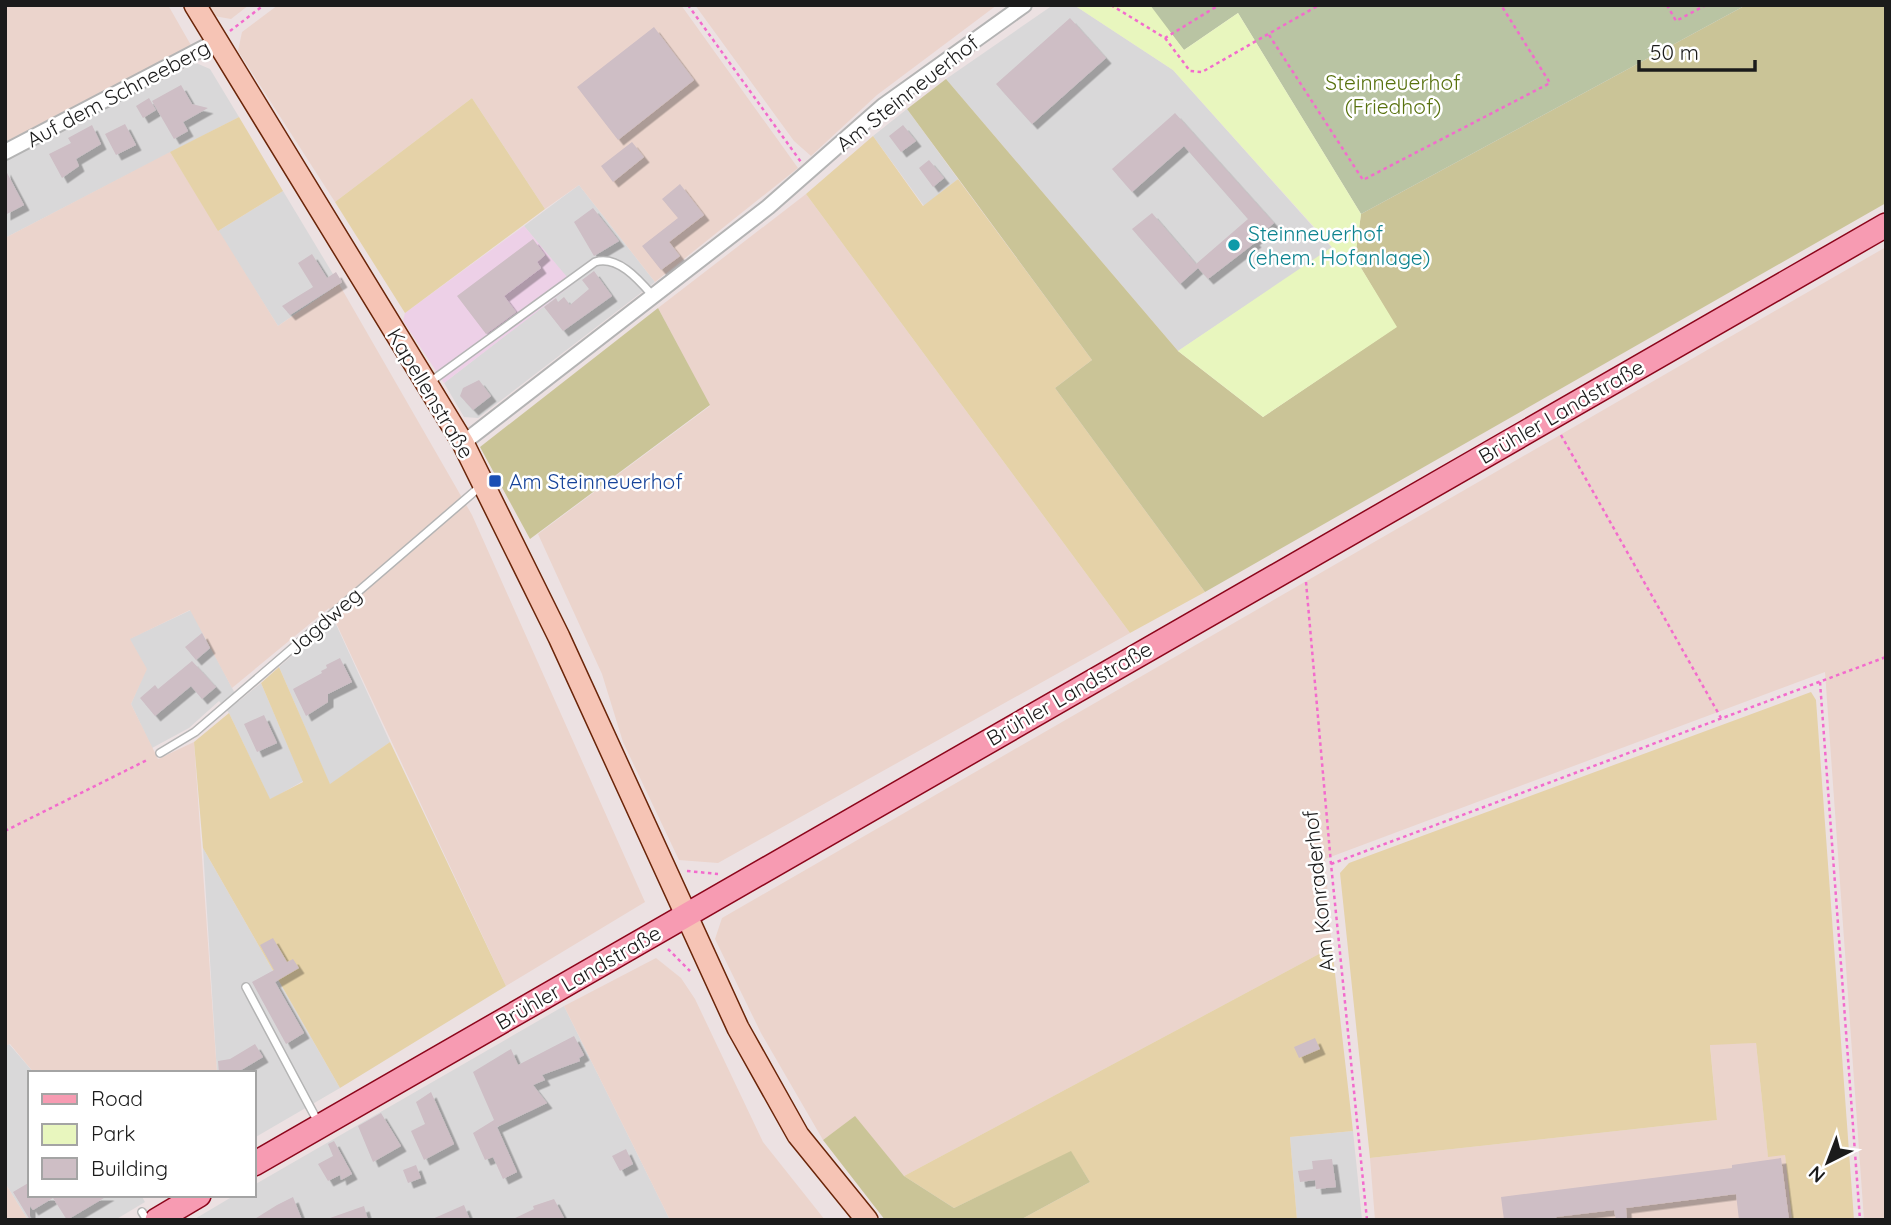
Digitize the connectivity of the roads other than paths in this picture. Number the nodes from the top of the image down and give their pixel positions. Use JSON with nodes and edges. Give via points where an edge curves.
{"nodes":[{"id":1,"x":195,"y":5,"type":"edge"},
{"id":2,"x":1024,"y":5,"type":"edge"},
{"id":3,"x":215,"y":42,"type":"junction"},
{"id":4,"x":5,"y":152,"type":"edge"},
{"id":5,"x":1886,"y":225,"type":"edge"},
{"id":6,"x":653,"y":296,"type":"junction"},
{"id":7,"x":427,"y":385,"type":"junction"},
{"id":8,"x":463,"y":443,"type":"junction"},
{"id":9,"x":484,"y":484,"type":"junction"},
{"id":10,"x":160,"y":753,"type":"road end"},
{"id":11,"x":686,"y":914,"type":"junction"},
{"id":12,"x":246,"y":987,"type":"dead end"},
{"id":13,"x":320,"y":1125,"type":"junction"},
{"id":14,"x":256,"y":1163,"type":"edge"},
{"id":15,"x":194,"y":1197,"type":"edge"},
{"id":16,"x":149,"y":1216,"type":"edge"},
{"id":17,"x":147,"y":1220,"type":"edge"},
{"id":18,"x":867,"y":1220,"type":"edge"}],
"edges":[{"from":1,"to":3,"type":"main road","name":"Kapellenstraße"},
{"from":2,"to":6,"type":"street","name":"Am Steinneuerhof","via":[[883,106],[809,173]]},
{"from":3,"to":4,"type":"street","name":"Auf dem Schneeberg"},
{"from":3,"to":7,"type":"main road","name":"Kapellenstraße"},
{"from":5,"to":11,"type":"main road","name":"Brühler Landstraße"},
{"from":6,"to":7,"type":"lane","via":[[615,262],[596,262]]},
{"from":6,"to":8,"type":"street","name":"Am Steinneuerhof"},
{"from":7,"to":8,"type":"main road","name":"Kapellenstraße"},
{"from":8,"to":9,"type":"main road","name":"Kapellenstraße"},
{"from":9,"to":10,"type":"lane","name":"Jagdweg","via":[[195,732]]},
{"from":9,"to":11,"type":"main road","name":"Kapellenstraße"},
{"from":11,"to":13,"type":"main road","name":"Brühler Landstraße"},
{"from":11,"to":18,"type":"main road","name":"Kapellenstraße","via":[[738,1028],[798,1135]]},
{"from":12,"to":13,"type":"lane"},
{"from":13,"to":14,"type":"main road","name":"Brühler Landstraße"},
{"from":15,"to":16,"type":"main road"},
{"from":16,"to":17,"type":"lane"}]}
